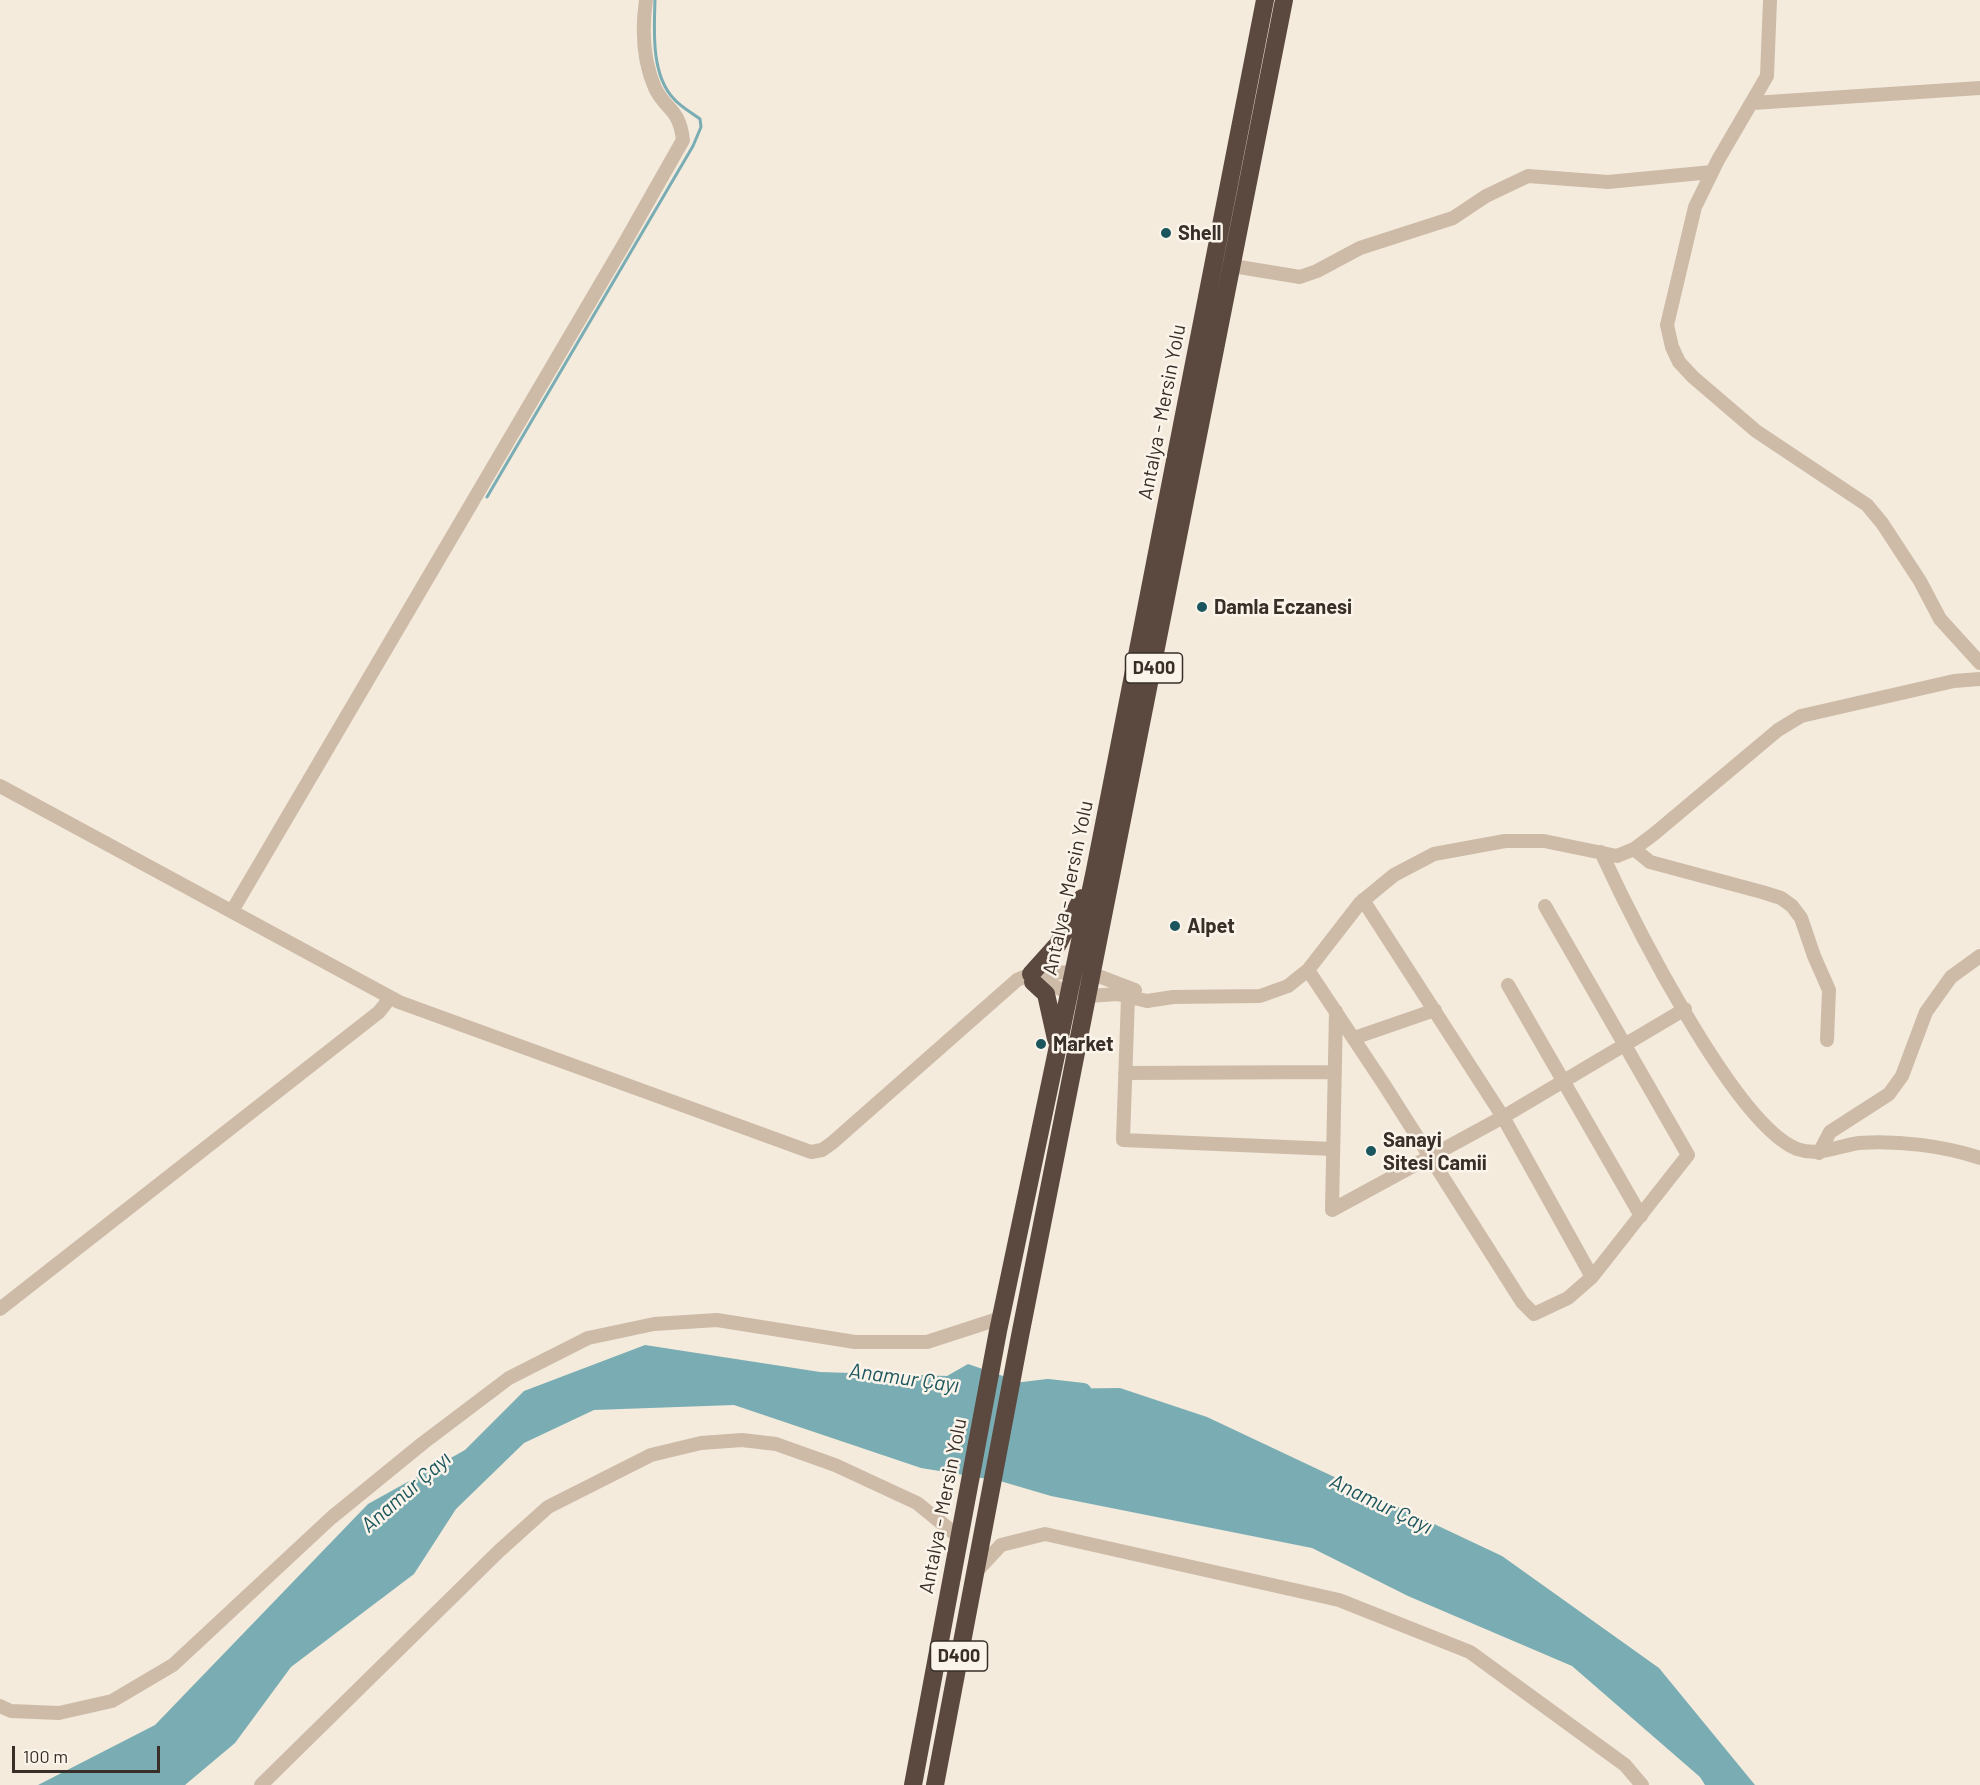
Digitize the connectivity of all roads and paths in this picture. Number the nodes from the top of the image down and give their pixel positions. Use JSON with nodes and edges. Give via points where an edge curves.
{"nodes":[{"id":1,"x":646,"y":0,"type":"edge"},
{"id":2,"x":1265,"y":0,"type":"edge"},
{"id":3,"x":1284,"y":0,"type":"edge"},
{"id":4,"x":1770,"y":0,"type":"edge"},
{"id":5,"x":1980,"y":88,"type":"edge"},
{"id":6,"x":1753,"y":103,"type":"junction"},
{"id":7,"x":1712,"y":172,"type":"junction"},
{"id":8,"x":1233,"y":266,"type":"junction"},
{"id":9,"x":1980,"y":663,"type":"edge"},
{"id":10,"x":1980,"y":678,"type":"edge"},
{"id":11,"x":0,"y":786,"type":"edge"},
{"id":12,"x":1634,"y":849,"type":"junction"},
{"id":13,"x":1601,"y":852,"type":"junction"},
{"id":14,"x":1095,"y":870,"type":"junction"},
{"id":15,"x":1363,"y":900,"type":"junction"},
{"id":16,"x":1545,"y":906,"type":"dead end"},
{"id":17,"x":232,"y":911,"type":"junction"},
{"id":18,"x":1980,"y":956,"type":"edge"},
{"id":19,"x":1308,"y":970,"type":"junction"},
{"id":20,"x":1074,"y":972,"type":"junction"},
{"id":21,"x":1093,"y":974,"type":"junction"},
{"id":22,"x":1027,"y":979,"type":"junction"},
{"id":23,"x":1508,"y":985,"type":"dead end"},
{"id":24,"x":1069,"y":993,"type":"junction"},
{"id":25,"x":1089,"y":996,"type":"junction"},
{"id":26,"x":1128,"y":997,"type":"junction"},
{"id":27,"x":1173,"y":997,"type":"junction"},
{"id":28,"x":390,"y":998,"type":"junction"},
{"id":29,"x":1685,"y":1009,"type":"junction"},
{"id":30,"x":1336,"y":1011,"type":"junction"},
{"id":31,"x":1436,"y":1011,"type":"junction"},
{"id":32,"x":1354,"y":1038,"type":"junction"},
{"id":33,"x":1827,"y":1040,"type":"dead end"},
{"id":34,"x":1625,"y":1045,"type":"junction"},
{"id":35,"x":1057,"y":1050,"type":"junction"},
{"id":36,"x":1335,"y":1072,"type":"junction"},
{"id":37,"x":1125,"y":1073,"type":"junction"},
{"id":38,"x":1563,"y":1082,"type":"junction"},
{"id":39,"x":1503,"y":1118,"type":"junction"},
{"id":40,"x":1333,"y":1149,"type":"junction"},
{"id":41,"x":1819,"y":1153,"type":"junction"},
{"id":42,"x":1430,"y":1156,"type":"junction"},
{"id":43,"x":1980,"y":1158,"type":"edge"},
{"id":44,"x":1641,"y":1216,"type":"junction"},
{"id":45,"x":1592,"y":1277,"type":"junction"},
{"id":46,"x":0,"y":1309,"type":"edge"},
{"id":47,"x":999,"y":1324,"type":"junction"},
{"id":48,"x":961,"y":1533,"type":"junction"},
{"id":49,"x":975,"y":1573,"type":"junction"},
{"id":50,"x":0,"y":1706,"type":"edge"},
{"id":51,"x":261,"y":1785,"type":"edge"},
{"id":52,"x":913,"y":1785,"type":"edge"},
{"id":53,"x":935,"y":1785,"type":"edge"},
{"id":54,"x":1642,"y":1785,"type":"edge"}],
"edges":[{"from":1,"to":17,"type":"street","via":[[643,21],[647,59],[656,89],[681,122],[682,140],[619,254]]},
{"from":2,"to":14,"type":"highway","name":"Antalya - Mersin Yolu","number":"D400"},
{"from":3,"to":8,"type":"highway","name":"Antalya - Mersin Yolu","number":"D400"},
{"from":4,"to":6,"type":"street","via":[[1767,76]]},
{"from":5,"to":6,"type":"street"},
{"from":6,"to":7,"type":"street"},
{"from":7,"to":8,"type":"street","via":[[1608,182],[1528,176],[1486,196],[1453,218],[1360,248],[1300,277]]},
{"from":7,"to":9,"type":"street","via":[[1693,215],[1668,316],[1672,347],[1679,362],[1756,431],[1867,505],[1920,581],[1940,619]]},
{"from":8,"to":21,"type":"highway","name":"Antalya - Mersin Yolu","number":"D400"},
{"from":10,"to":12,"type":"street","via":[[1801,716],[1778,730]]},
{"from":11,"to":17,"type":"street"},
{"from":12,"to":13,"type":"street","via":[[1617,856]]},
{"from":12,"to":33,"type":"street","via":[[1650,862],[1762,892],[1792,906],[1801,918],[1829,990]]},
{"from":13,"to":15,"type":"street","via":[[1544,841],[1477,844],[1434,854],[1394,875]]},
{"from":13,"to":29,"type":"street","via":[[1632,919]]},
{"from":14,"to":20,"type":"highway","name":"Antalya - Mersin Yolu","number":"D400"},
{"from":14,"to":22,"type":"highway","via":[[1066,932]]},
{"from":15,"to":19,"type":"street"},
{"from":15,"to":31,"type":"street"},
{"from":16,"to":34,"type":"street"},
{"from":17,"to":28,"type":"street"},
{"from":18,"to":41,"type":"street","via":[[1951,977],[1926,1012],[1902,1076],[1889,1094],[1830,1132]]},
{"from":19,"to":27,"type":"street","via":[[1288,986],[1260,996]]},
{"from":19,"to":30,"type":"street"},
{"from":20,"to":21,"type":"highway"},
{"from":20,"to":22,"type":"street"},
{"from":20,"to":24,"type":"highway","name":"Antalya - Mersin Yolu","number":"D400"},
{"from":21,"to":25,"type":"highway","name":"Antalya - Mersin Yolu","number":"D400"},
{"from":21,"to":27,"type":"street","via":[[1132,989]]},
{"from":22,"to":24,"type":"street"},
{"from":22,"to":28,"type":"street","via":[[832,1143],[811,1152]]},
{"from":22,"to":35,"type":"highway","via":[[1046,994]]},
{"from":23,"to":38,"type":"street"},
{"from":24,"to":25,"type":"highway"},
{"from":24,"to":35,"type":"highway","name":"Antalya - Mersin Yolu","number":"D400"},
{"from":25,"to":26,"type":"street"},
{"from":25,"to":49,"type":"highway","name":"Antalya - Mersin Yolu","number":"D400"},
{"from":26,"to":27,"type":"street","via":[[1148,1001]]},
{"from":26,"to":37,"type":"street"},
{"from":28,"to":46,"type":"street","via":[[362,1025]]},
{"from":29,"to":34,"type":"street"},
{"from":29,"to":41,"type":"street","via":[[1731,1088],[1780,1138],[1797,1149]]},
{"from":30,"to":32,"type":"street"},
{"from":30,"to":36,"type":"street"},
{"from":31,"to":32,"type":"street"},
{"from":31,"to":39,"type":"street"},
{"from":32,"to":42,"type":"street"},
{"from":34,"to":38,"type":"street"},
{"from":34,"to":44,"type":"street","via":[[1688,1155]]},
{"from":35,"to":47,"type":"highway","name":"Antalya - Mersin Yolu","number":"D400"},
{"from":36,"to":37,"type":"street"},
{"from":36,"to":40,"type":"street"},
{"from":37,"to":40,"type":"street","via":[[1123,1140]]},
{"from":38,"to":39,"type":"street"},
{"from":38,"to":44,"type":"street"},
{"from":39,"to":42,"type":"street"},
{"from":39,"to":45,"type":"street"},
{"from":40,"to":42,"type":"street","via":[[1332,1210]]},
{"from":41,"to":43,"type":"street","via":[[1859,1143],[1933,1146]]},
{"from":42,"to":45,"type":"street","via":[[1522,1302],[1534,1314],[1568,1298]]},
{"from":44,"to":45,"type":"street"},
{"from":47,"to":48,"type":"highway","name":"Antalya - Mersin Yolu","number":"D400"},
{"from":47,"to":50,"type":"street","via":[[927,1342],[855,1342],[717,1320],[654,1324],[588,1338],[509,1378],[423,1443],[332,1518],[173,1665],[112,1701],[59,1713],[11,1711]]},
{"from":48,"to":51,"type":"street","via":[[917,1503],[835,1465],[776,1444],[742,1440],[701,1443],[651,1455],[548,1507]]},
{"from":48,"to":52,"type":"highway","name":"Antalya - Mersin Yolu","number":"D400"},
{"from":49,"to":53,"type":"highway","name":"Antalya - Mersin Yolu","number":"D400"},
{"from":49,"to":54,"type":"street","via":[[1001,1545],[1045,1534],[1339,1600],[1470,1652],[1625,1765]]}]}
